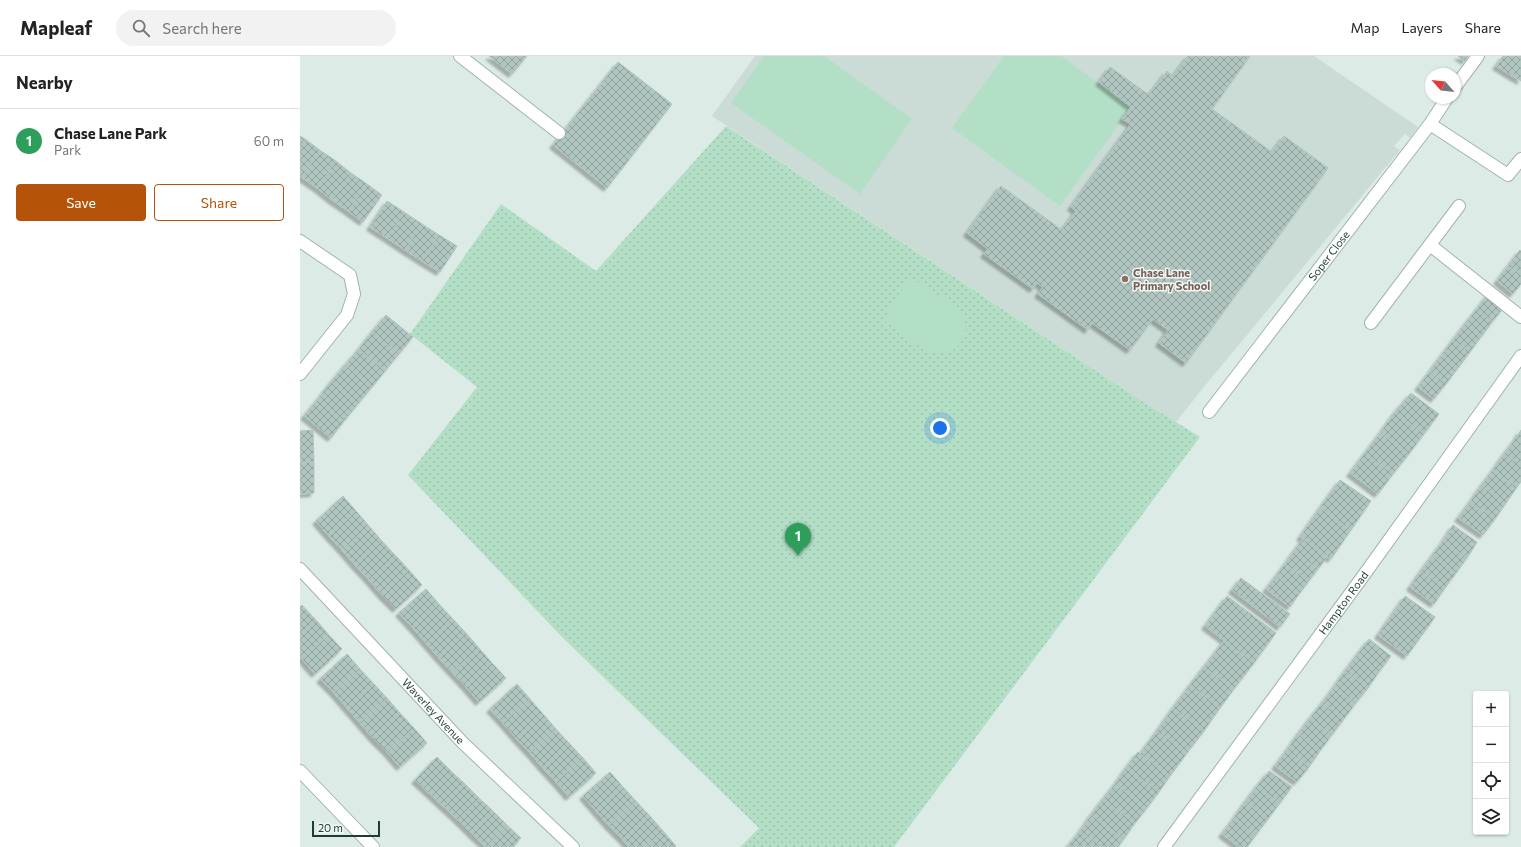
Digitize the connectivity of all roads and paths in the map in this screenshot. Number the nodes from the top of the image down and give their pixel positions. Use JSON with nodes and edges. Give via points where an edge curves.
{"nodes":[{"id":1,"x":460,"y":56,"type":"edge"},
{"id":2,"x":1478,"y":56,"type":"edge"},
{"id":3,"x":1461,"y":80,"type":"edge"},
{"id":4,"x":1443,"y":104,"type":"edge"},
{"id":5,"x":1430,"y":124,"type":"junction"},
{"id":6,"x":559,"y":133,"type":"dead end"},
{"id":7,"x":1521,"y":159,"type":"edge"},
{"id":8,"x":1459,"y":206,"type":"dead end"},
{"id":9,"x":300,"y":241,"type":"edge"},
{"id":10,"x":1430,"y":245,"type":"junction"},
{"id":11,"x":1521,"y":317,"type":"edge"},
{"id":12,"x":1371,"y":323,"type":"dead end"},
{"id":13,"x":1521,"y":356,"type":"edge"},
{"id":14,"x":300,"y":374,"type":"edge"},
{"id":15,"x":1210,"y":412,"type":"dead end"},
{"id":16,"x":300,"y":569,"type":"edge"},
{"id":17,"x":300,"y":771,"type":"edge"},
{"id":18,"x":373,"y":847,"type":"edge"},
{"id":19,"x":572,"y":847,"type":"edge"},
{"id":20,"x":1164,"y":847,"type":"edge"}],
"edges":[{"from":1,"to":6,"type":"street"},
{"from":2,"to":3,"type":"street"},
{"from":4,"to":5,"type":"street","name":"Soper Close"},
{"from":5,"to":7,"type":"street","via":[[1508,175]]},
{"from":5,"to":15,"type":"street","name":"Soper Close"},
{"from":8,"to":10,"type":"street"},
{"from":9,"to":14,"type":"street","via":[[350,275],[354,294],[347,315]]},
{"from":10,"to":11,"type":"street"},
{"from":10,"to":12,"type":"street"},
{"from":13,"to":20,"type":"street","name":"Hampton Road"},
{"from":16,"to":19,"type":"street","name":"Waverley Avenue","via":[[464,742]]},
{"from":17,"to":18,"type":"street"}]}
